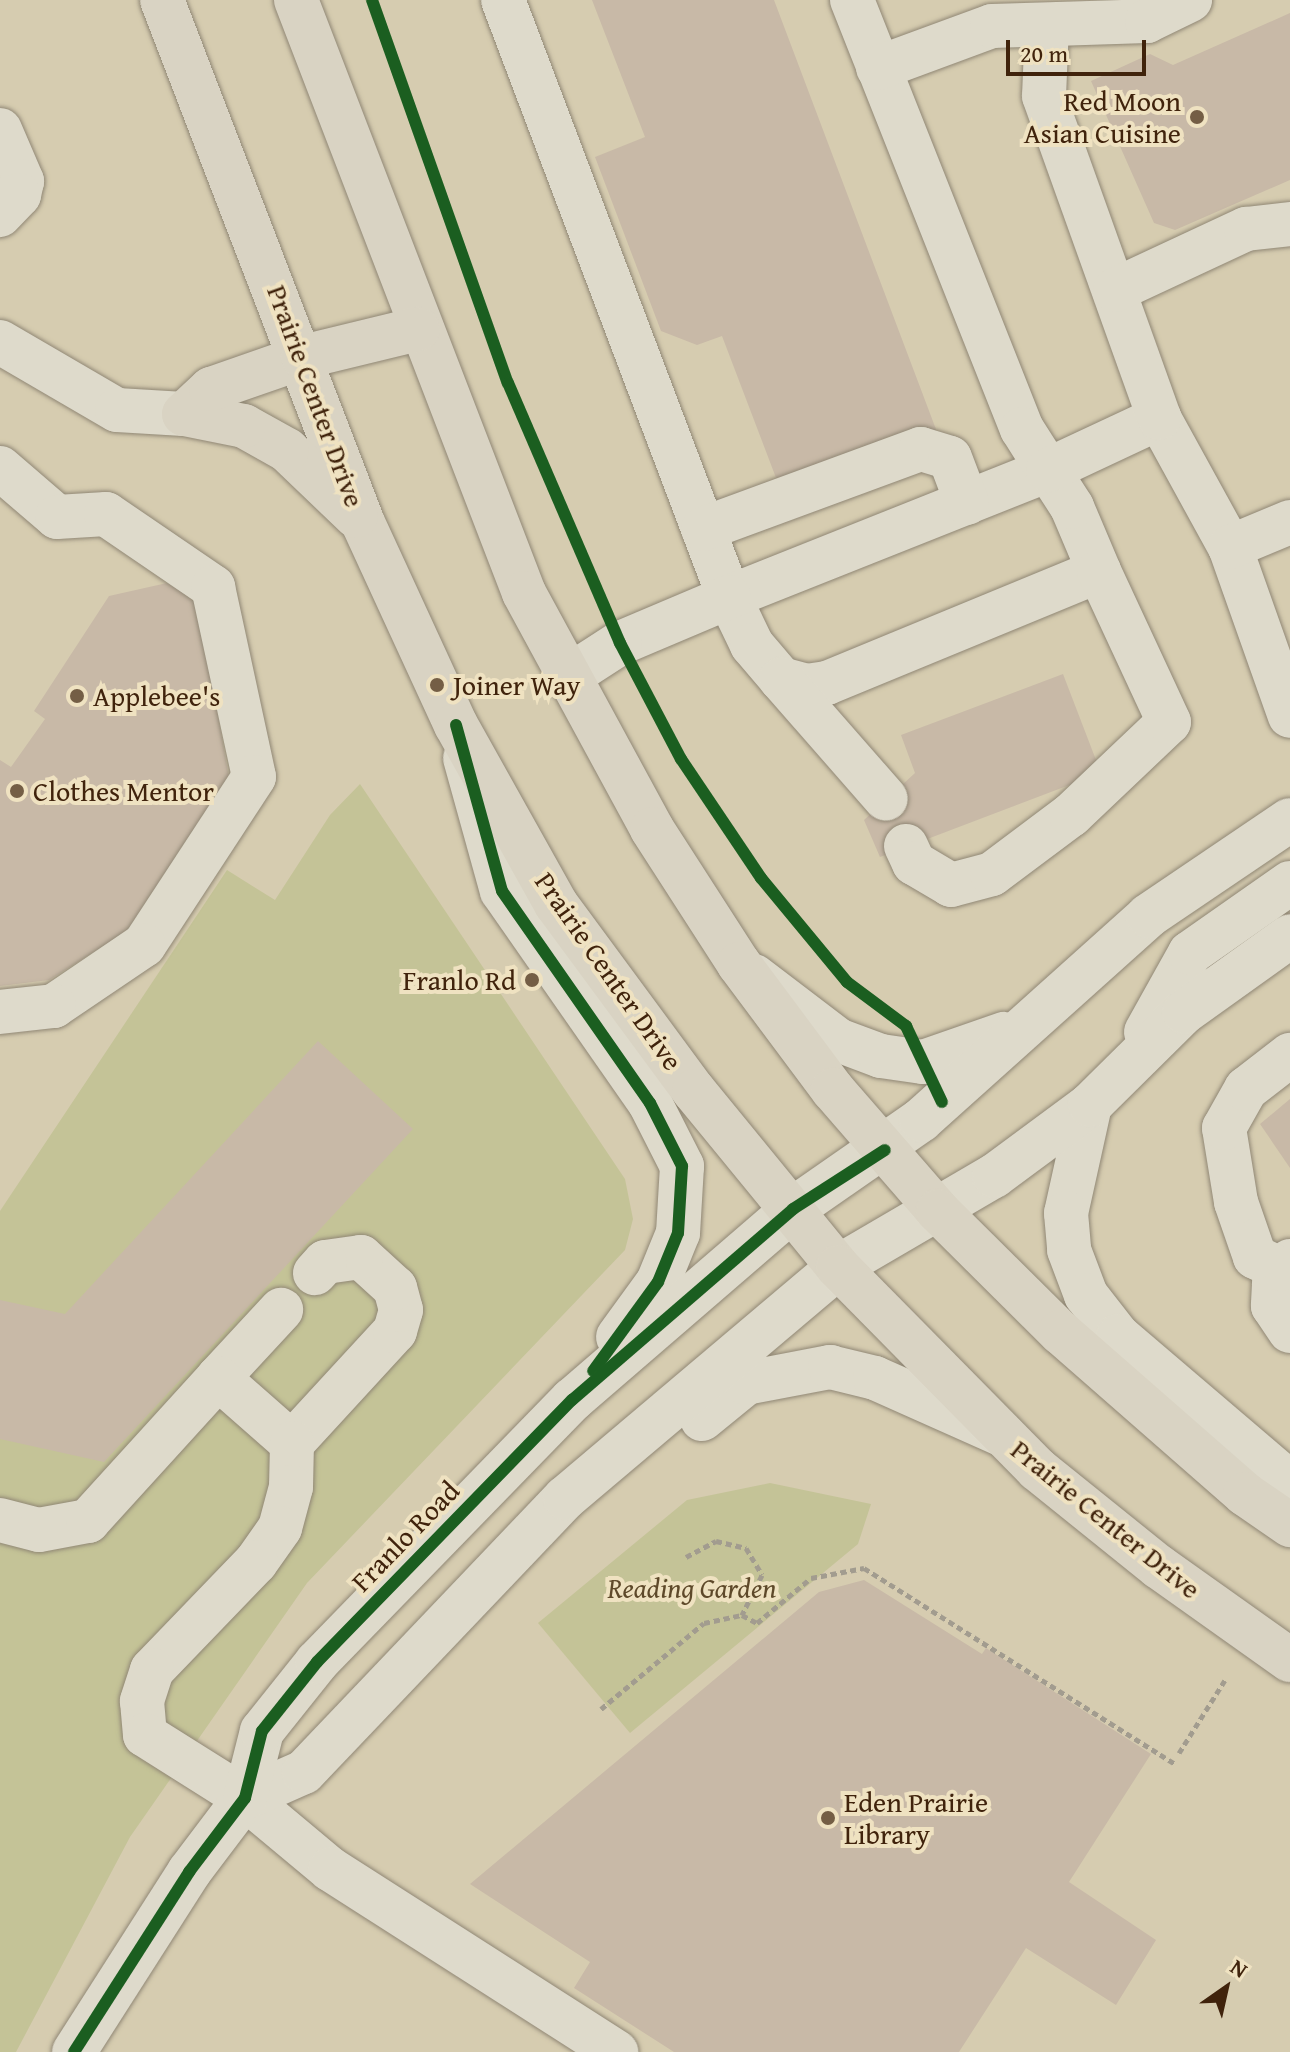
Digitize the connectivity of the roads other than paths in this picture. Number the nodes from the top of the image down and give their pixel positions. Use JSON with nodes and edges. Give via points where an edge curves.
{"nodes":[{"id":1,"x":162,"y":0,"type":"edge"},
{"id":2,"x":296,"y":0,"type":"edge"},
{"id":3,"x":503,"y":0,"type":"edge"},
{"id":4,"x":852,"y":0,"type":"edge"},
{"id":5,"x":1190,"y":0,"type":"edge"},
{"id":6,"x":993,"y":13,"type":"edge"},
{"id":7,"x":1075,"y":17,"type":"edge"},
{"id":8,"x":878,"y":68,"type":"junction"},
{"id":9,"x":0,"y":130,"type":"edge"},
{"id":10,"x":0,"y":215,"type":"edge"},
{"id":11,"x":1290,"y":224,"type":"edge"},
{"id":12,"x":1115,"y":290,"type":"junction"},
{"id":13,"x":418,"y":329,"type":"junction"},
{"id":14,"x":0,"y":342,"type":"edge"},
{"id":15,"x":303,"y":357,"type":"junction"},
{"id":16,"x":184,"y":414,"type":"junction"},
{"id":17,"x":1159,"y":418,"type":"junction"},
{"id":18,"x":0,"y":468,"type":"edge"},
{"id":19,"x":1048,"y":470,"type":"junction"},
{"id":20,"x":967,"y":503,"type":"junction"},
{"id":21,"x":1290,"y":522,"type":"edge"},
{"id":22,"x":363,"y":523,"type":"junction"},
{"id":23,"x":703,"y":529,"type":"junction"},
{"id":24,"x":1230,"y":547,"type":"junction"},
{"id":25,"x":1099,"y":571,"type":"junction"},
{"id":26,"x":729,"y":597,"type":"junction"},
{"id":27,"x":566,"y":678,"type":"junction"},
{"id":28,"x":781,"y":679,"type":"junction"},
{"id":29,"x":1290,"y":716,"type":"edge"},
{"id":30,"x":456,"y":725,"type":"junction"},
{"id":31,"x":886,"y":799,"type":"dead end"},
{"id":32,"x":1290,"y":820,"type":"edge"},
{"id":33,"x":906,"y":846,"type":"dead end"},
{"id":34,"x":1290,"y":883,"type":"edge"},
{"id":35,"x":1290,"y":936,"type":"edge"},
{"id":36,"x":739,"y":964,"type":"junction"},
{"id":37,"x":0,"y":1012,"type":"edge"},
{"id":38,"x":1025,"y":1026,"type":"junction"},
{"id":39,"x":1290,"y":1055,"type":"edge"},
{"id":40,"x":1124,"y":1072,"type":"junction"},
{"id":41,"x":1290,"y":1073,"type":"edge"},
{"id":42,"x":1090,"y":1105,"type":"junction"},
{"id":43,"x":885,"y":1150,"type":"junction"},
{"id":44,"x":1227,"y":1150,"type":"junction"},
{"id":45,"x":793,"y":1209,"type":"junction"},
{"id":46,"x":938,"y":1211,"type":"junction"},
{"id":47,"x":1285,"y":1265,"type":"edge"},
{"id":48,"x":838,"y":1267,"type":"junction"},
{"id":49,"x":315,"y":1273,"type":"dead end"},
{"id":50,"x":281,"y":1310,"type":"dead end"},
{"id":51,"x":1290,"y":1331,"type":"edge"},
{"id":52,"x":218,"y":1378,"type":"junction"},
{"id":53,"x":572,"y":1400,"type":"junction"},
{"id":54,"x":1003,"y":1435,"type":"junction"},
{"id":55,"x":292,"y":1443,"type":"junction"},
{"id":56,"x":1290,"y":1483,"type":"edge"},
{"id":57,"x":565,"y":1498,"type":"junction"},
{"id":58,"x":0,"y":1520,"type":"edge"},
{"id":59,"x":1290,"y":1525,"type":"edge"},
{"id":60,"x":1290,"y":1660,"type":"edge"},
{"id":61,"x":245,"y":1798,"type":"junction"},
{"id":62,"x":74,"y":2052,"type":"edge"},
{"id":63,"x":616,"y":2052,"type":"edge"}],
"edges":[{"from":1,"to":15,"type":"main road","name":"Prairie Center Drive"},
{"from":2,"to":13,"type":"main road"},
{"from":3,"to":23,"type":"street"},
{"from":4,"to":8,"type":"street"},
{"from":5,"to":7,"type":"street","via":[[1147,21]]},
{"from":6,"to":7,"type":"street"},
{"from":6,"to":8,"type":"street"},
{"from":7,"to":12,"type":"street","via":[[1044,96]]},
{"from":8,"to":19,"type":"street","via":[[1022,429]]},
{"from":9,"to":10,"type":"street","via":[[22,181],[19,195]]},
{"from":11,"to":12,"type":"street","via":[[1246,229]]},
{"from":12,"to":17,"type":"street"},
{"from":13,"to":15,"type":"main road"},
{"from":13,"to":27,"type":"main road","via":[[524,593]]},
{"from":14,"to":16,"type":"street","via":[[117,410]]},
{"from":15,"to":16,"type":"main road","via":[[200,394]]},
{"from":15,"to":22,"type":"main road","name":"Prairie Center Drive"},
{"from":16,"to":22,"type":"main road","via":[[244,426],[287,450]]},
{"from":17,"to":19,"type":"street"},
{"from":17,"to":24,"type":"street"},
{"from":18,"to":37,"type":"street","via":[[57,517],[106,514],[213,587],[254,777],[144,945],[54,1006]]},
{"from":19,"to":20,"type":"street"},
{"from":19,"to":25,"type":"street","via":[[1072,507]]},
{"from":20,"to":23,"type":"street","via":[[950,458],[921,449]]},
{"from":20,"to":26,"type":"street"},
{"from":21,"to":24,"type":"street"},
{"from":22,"to":30,"type":"main road","name":"Prairie Center Drive"},
{"from":23,"to":26,"type":"street"},
{"from":24,"to":29,"type":"street"},
{"from":25,"to":28,"type":"street","via":[[827,683],[807,686]]},
{"from":25,"to":33,"type":"street","via":[[1169,722],[1071,815],[992,874],[951,885],[914,863]]},
{"from":26,"to":27,"type":"street","via":[[620,643]]},
{"from":26,"to":28,"type":"street","via":[[752,645]]},
{"from":27,"to":36,"type":"main road","via":[[652,829]]},
{"from":28,"to":31,"type":"street"},
{"from":30,"to":45,"type":"main road","name":"Prairie Center Drive","via":[[556,904],[694,1091]]},
{"from":30,"to":53,"type":"street","via":[[502,891],[650,1103],[682,1166],[678,1233],[658,1282]]},
{"from":32,"to":38,"type":"street","name":"Franlo Road","via":[[1148,916]]},
{"from":34,"to":40,"type":"street","via":[[1190,953]]},
{"from":35,"to":40,"type":"street","name":"Franlo Road","via":[[1184,1012]]},
{"from":36,"to":38,"type":"street","via":[[838,1040],[881,1056],[923,1062]]},
{"from":36,"to":43,"type":"main road"},
{"from":38,"to":43,"type":"street","name":"Franlo Road"},
{"from":39,"to":44,"type":"street","via":[[1232,1105],[1224,1128]]},
{"from":40,"to":42,"type":"street","name":"Franlo Road"},
{"from":41,"to":44,"type":"street","via":[[1256,1099]]},
{"from":42,"to":46,"type":"street","name":"Franlo Road"},
{"from":42,"to":56,"type":"street","via":[[1066,1213],[1069,1250],[1086,1295],[1118,1336]]},
{"from":43,"to":45,"type":"street","name":"Franlo Road"},
{"from":43,"to":46,"type":"main road"},
{"from":44,"to":47,"type":"street","via":[[1255,1257]]},
{"from":45,"to":48,"type":"main road","name":"Prairie Center Drive"},
{"from":45,"to":53,"type":"street","name":"Franlo Road"},
{"from":46,"to":48,"type":"street","name":"Franlo Road"},
{"from":46,"to":59,"type":"main road","via":[[1060,1332],[1245,1494]]},
{"from":47,"to":51,"type":"street","via":[[1273,1306]]},
{"from":48,"to":54,"type":"main road","name":"Prairie Center Drive"},
{"from":48,"to":57,"type":"street","name":"Franlo Road"},
{"from":49,"to":55,"type":"street","via":[[325,1262],[361,1257],[395,1288],[401,1310],[395,1331]]},
{"from":50,"to":52,"type":"street"},
{"from":52,"to":55,"type":"street"},
{"from":52,"to":58,"type":"street","via":[[88,1521],[39,1530]]},
{"from":53,"to":61,"type":"street","name":"Franlo Road","via":[[317,1662],[262,1731]]},
{"from":54,"to":57,"type":"street","via":[[875,1378],[811,1367],[746,1383],[616,1488]]},
{"from":54,"to":60,"type":"main road","name":"Prairie Center Drive","via":[[1159,1567]]},
{"from":55,"to":61,"type":"street","via":[[291,1487],[280,1528],[256,1562],[152,1670],[142,1701],[145,1735]]},
{"from":57,"to":61,"type":"street","name":"Franlo Road","via":[[304,1772]]},
{"from":61,"to":62,"type":"street","name":"Franlo Road","via":[[189,1872]]},
{"from":61,"to":63,"type":"street","via":[[330,1869]]}]}
